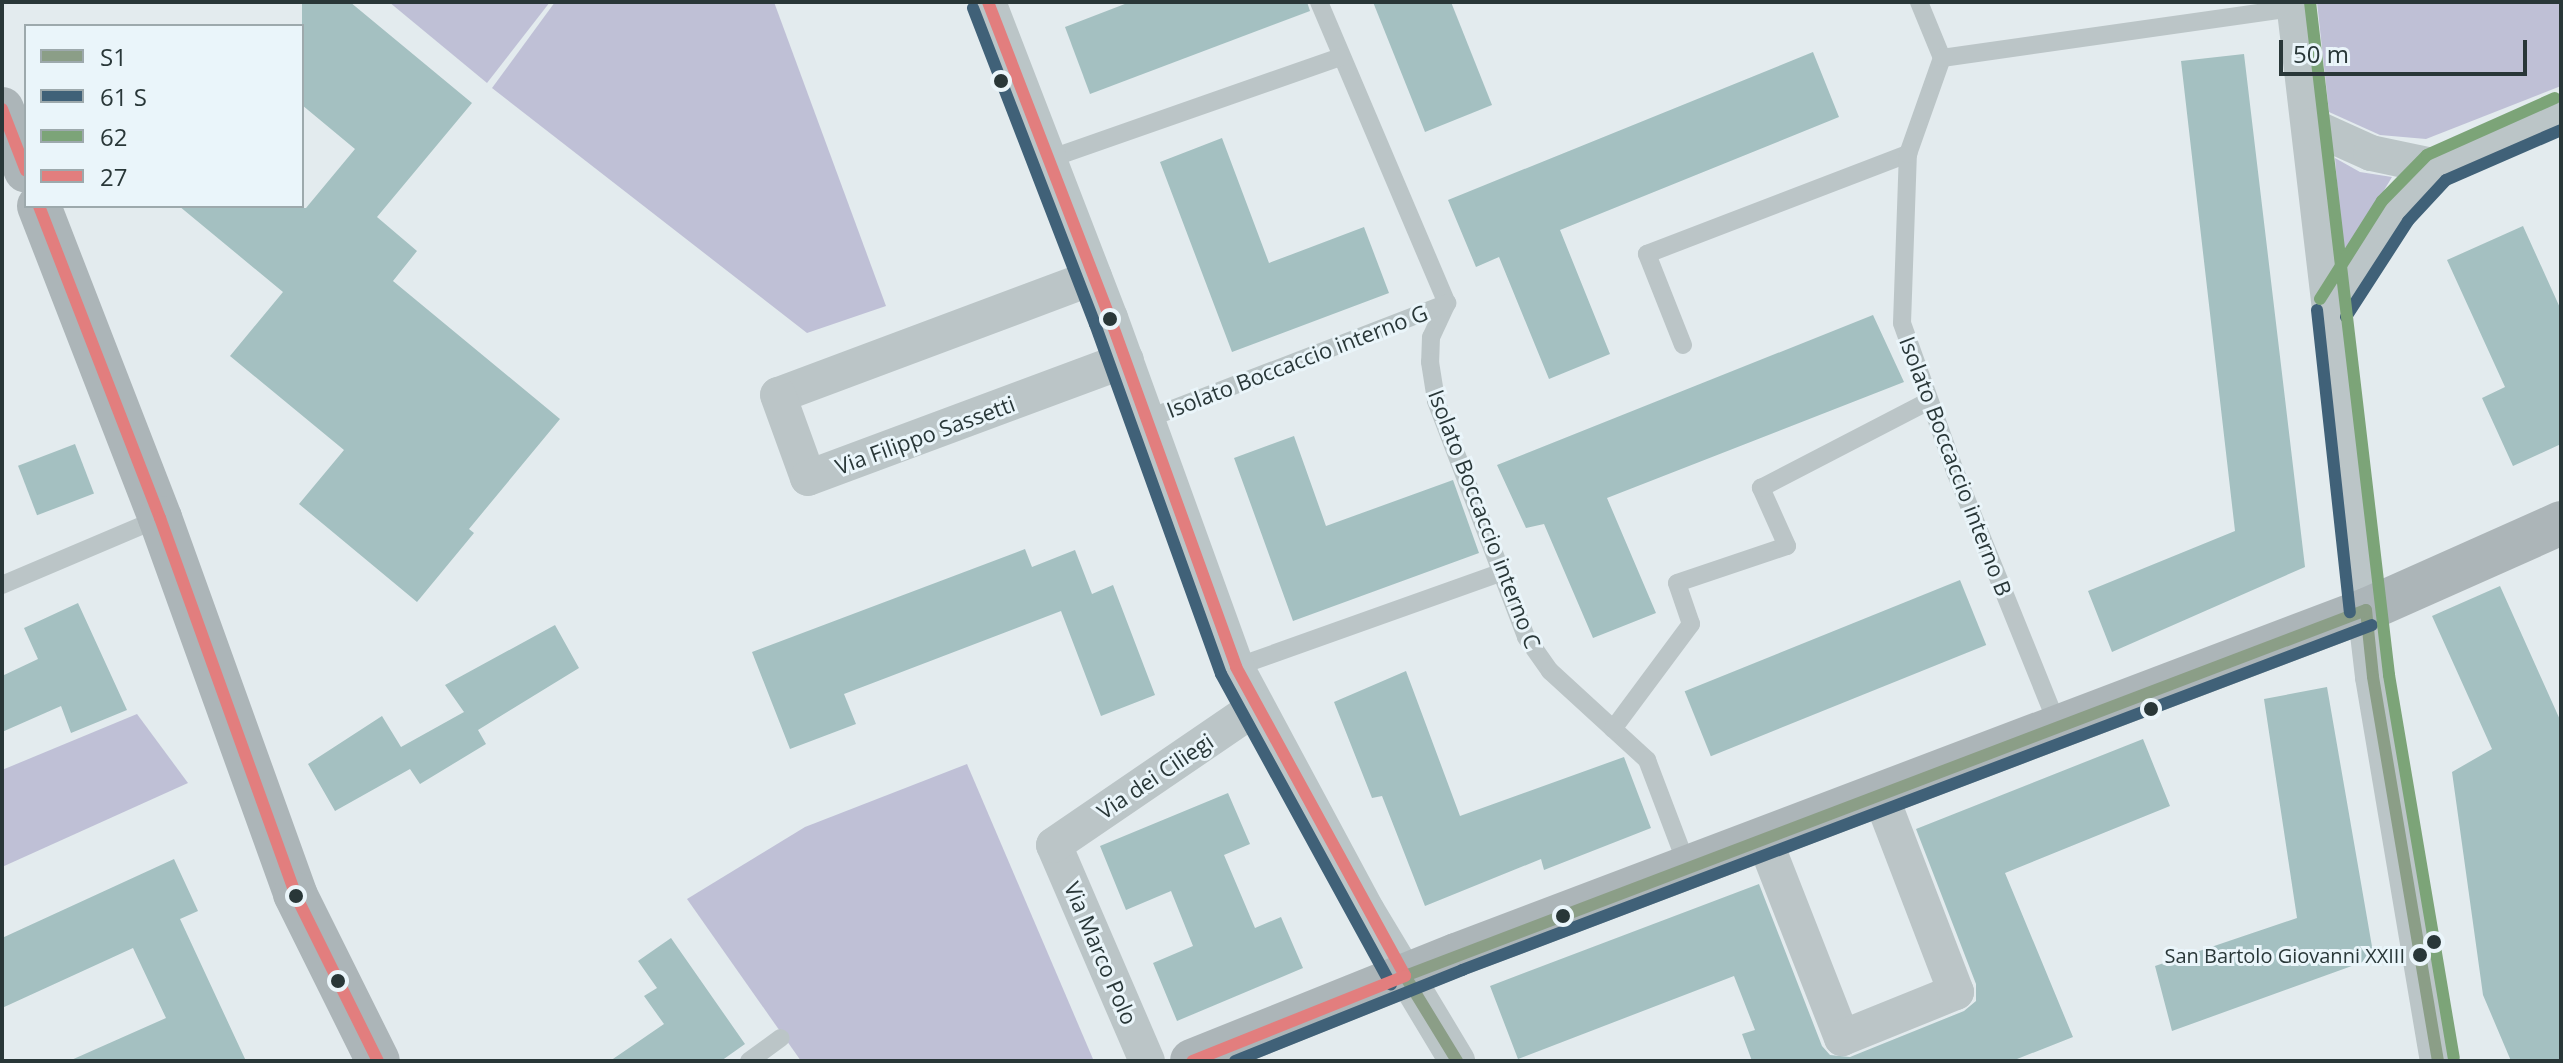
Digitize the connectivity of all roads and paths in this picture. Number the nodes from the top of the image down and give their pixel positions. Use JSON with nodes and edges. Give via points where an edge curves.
{"nodes":[{"id":1,"x":988,"y":2,"type":"edge"},
{"id":2,"x":1319,"y":2,"type":"edge"},
{"id":3,"x":1919,"y":2,"type":"edge"},
{"id":4,"x":2295,"y":5,"type":"edge"},
{"id":5,"x":1340,"y":57,"type":"junction"},
{"id":6,"x":1942,"y":58,"type":"junction"},
{"id":7,"x":2,"y":109,"type":"edge"},
{"id":8,"x":2561,"y":113,"type":"edge"},
{"id":9,"x":2311,"y":126,"type":"junction"},
{"id":10,"x":1908,"y":154,"type":"junction"},
{"id":11,"x":1049,"y":159,"type":"junction"},
{"id":12,"x":24,"y":166,"type":"edge"},
{"id":13,"x":2437,"y":167,"type":"junction"},
{"id":14,"x":40,"y":208,"type":"edge"},
{"id":15,"x":1094,"y":277,"type":"junction"},
{"id":16,"x":1447,"y":303,"type":"junction"},
{"id":17,"x":2333,"y":308,"type":"junction"},
{"id":18,"x":1683,"y":345,"type":"dead end"},
{"id":19,"x":1126,"y":360,"type":"junction"},
{"id":20,"x":1929,"y":401,"type":"junction"},
{"id":21,"x":1147,"y":419,"type":"junction"},
{"id":22,"x":160,"y":518,"type":"junction"},
{"id":23,"x":2561,"y":523,"type":"edge"},
{"id":24,"x":1500,"y":573,"type":"junction"},
{"id":25,"x":2,"y":585,"type":"edge"},
{"id":26,"x":2366,"y":610,"type":"junction"},
{"id":27,"x":1236,"y":667,"type":"junction"},
{"id":28,"x":1256,"y":707,"type":"junction"},
{"id":29,"x":2058,"y":726,"type":"junction"},
{"id":30,"x":1613,"y":729,"type":"junction"},
{"id":31,"x":1880,"y":794,"type":"junction"},
{"id":32,"x":1764,"y":839,"type":"junction"},
{"id":33,"x":1054,"y":845,"type":"joint"},
{"id":34,"x":1688,"y":868,"type":"junction"},
{"id":35,"x":1405,"y":976,"type":"junction"},
{"id":36,"x":781,"y":1038,"type":"dead end"},
{"id":37,"x":378,"y":1061,"type":"edge"},
{"id":38,"x":749,"y":1061,"type":"edge"},
{"id":39,"x":1147,"y":1061,"type":"edge"},
{"id":40,"x":1192,"y":1061,"type":"edge"},
{"id":41,"x":1457,"y":1061,"type":"edge"},
{"id":42,"x":2438,"y":1061,"type":"edge"}],
"edges":[{"from":1,"to":11,"type":"street"},
{"from":2,"to":5,"type":"lane"},
{"from":3,"to":6,"type":"lane"},
{"from":4,"to":6,"type":"lane"},
{"from":4,"to":9,"type":"street"},
{"from":5,"to":11,"type":"lane"},
{"from":5,"to":16,"type":"lane"},
{"from":6,"to":10,"type":"lane","name":"Isolato Boccaccio interno B"},
{"from":7,"to":12,"type":"street"},
{"from":8,"to":13,"type":"street"},
{"from":9,"to":13,"type":"street","via":[[2371,153]]},
{"from":9,"to":17,"type":"street"},
{"from":10,"to":18,"type":"lane","via":[[1647,254]]},
{"from":10,"to":20,"type":"lane","name":"Isolato Boccaccio interno B","via":[[1902,323]]},
{"from":11,"to":15,"type":"street"},
{"from":13,"to":17,"type":"street","via":[[2395,211]]},
{"from":14,"to":22,"type":"street"},
{"from":15,"to":19,"type":"street"},
{"from":15,"to":19,"type":"street","name":"Via Filippo Sassetti","via":[[778,395],[808,478]]},
{"from":16,"to":21,"type":"lane","name":"Isolato Boccaccio interno G"},
{"from":16,"to":24,"type":"lane","name":"Isolato Boccaccio interno C","via":[[1431,337],[1436,401]]},
{"from":17,"to":26,"type":"street"},
{"from":19,"to":21,"type":"street"},
{"from":20,"to":29,"type":"lane","name":"Isolato Boccaccio interno B"},
{"from":20,"to":30,"type":"lane","via":[[1761,488],[1787,546],[1677,583],[1691,624]]},
{"from":21,"to":27,"type":"street"},
{"from":22,"to":25,"type":"lane"},
{"from":22,"to":37,"type":"street","via":[[295,894]]},
{"from":23,"to":26,"type":"street"},
{"from":24,"to":27,"type":"lane"},
{"from":24,"to":30,"type":"lane","name":"Isolato Boccaccio interno C","via":[[1536,656]]},
{"from":26,"to":29,"type":"street"},
{"from":26,"to":42,"type":"street"},
{"from":27,"to":28,"type":"street"},
{"from":28,"to":33,"type":"street","name":"Via dei Ciliegi"},
{"from":28,"to":35,"type":"street"},
{"from":29,"to":31,"type":"street"},
{"from":30,"to":34,"type":"lane","name":"Isolato Boccaccio interno C","via":[[1647,760]]},
{"from":31,"to":32,"type":"street"},
{"from":31,"to":32,"type":"street","via":[[1956,992],[1842,1038]]},
{"from":32,"to":34,"type":"street"},
{"from":33,"to":39,"type":"street","name":"Via Marco Polo"},
{"from":34,"to":35,"type":"street"},
{"from":35,"to":40,"type":"street"},
{"from":35,"to":41,"type":"street"},
{"from":36,"to":38,"type":"lane"}]}
